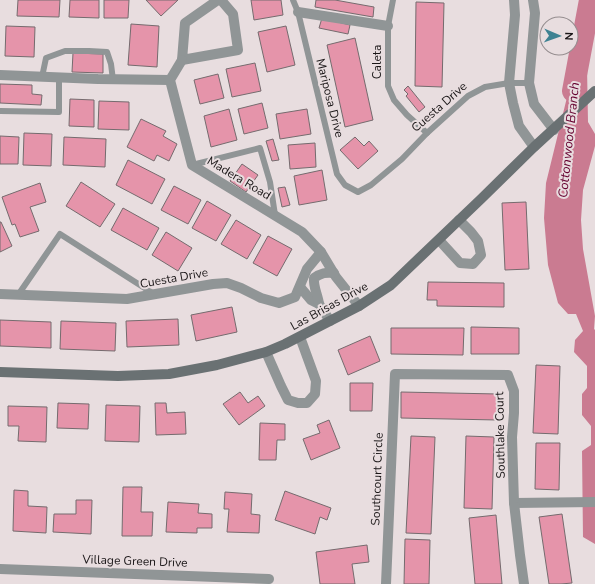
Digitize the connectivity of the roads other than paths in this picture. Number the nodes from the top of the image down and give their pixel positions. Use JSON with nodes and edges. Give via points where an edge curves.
{"nodes":[{"id":1,"x":218,"y":0,"type":"edge"},
{"id":2,"x":222,"y":0,"type":"edge"},
{"id":3,"x":293,"y":0,"type":"edge"},
{"id":4,"x":393,"y":0,"type":"edge"},
{"id":5,"x":514,"y":0,"type":"edge"},
{"id":6,"x":533,"y":0,"type":"edge"},
{"id":7,"x":298,"y":12,"type":"junction"},
{"id":8,"x":388,"y":26,"type":"junction"},
{"id":9,"x":182,"y":60,"type":"junction"},
{"id":10,"x":0,"y":75,"type":"edge"},
{"id":11,"x":42,"y":77,"type":"junction"},
{"id":12,"x":59,"y":78,"type":"junction"},
{"id":13,"x":113,"y":80,"type":"junction"},
{"id":14,"x":170,"y":80,"type":"junction"},
{"id":15,"x":509,"y":83,"type":"junction"},
{"id":16,"x":529,"y":83,"type":"junction"},
{"id":17,"x":595,"y":91,"type":"edge"},
{"id":18,"x":0,"y":111,"type":"edge"},
{"id":19,"x":554,"y":130,"type":"junction"},
{"id":20,"x":427,"y":133,"type":"junction"},
{"id":21,"x":534,"y":147,"type":"junction"},
{"id":22,"x":192,"y":165,"type":"junction"},
{"id":23,"x":358,"y":192,"type":"joint"},
{"id":24,"x":275,"y":215,"type":"junction"},
{"id":25,"x":459,"y":220,"type":"junction"},
{"id":26,"x":439,"y":240,"type":"junction"},
{"id":27,"x":321,"y":252,"type":"junction"},
{"id":28,"x":334,"y":273,"type":"junction"},
{"id":29,"x":300,"y":287,"type":"junction"},
{"id":30,"x":0,"y":294,"type":"edge"},
{"id":31,"x":154,"y":294,"type":"junction"},
{"id":32,"x":18,"y":295,"type":"junction"},
{"id":33,"x":319,"y":304,"type":"junction"},
{"id":34,"x":359,"y":306,"type":"junction"},
{"id":35,"x":330,"y":322,"type":"junction"},
{"id":36,"x":300,"y":337,"type":"junction"},
{"id":37,"x":266,"y":352,"type":"junction"},
{"id":38,"x":0,"y":372,"type":"edge"},
{"id":39,"x":395,"y":374,"type":"joint"},
{"id":40,"x":595,"y":502,"type":"edge"},
{"id":41,"x":514,"y":503,"type":"junction"},
{"id":42,"x":0,"y":569,"type":"edge"},
{"id":43,"x":269,"y":579,"type":"dead end"},
{"id":44,"x":386,"y":584,"type":"edge"},
{"id":45,"x":524,"y":584,"type":"edge"}],
"edges":[{"from":1,"to":9,"type":"street","via":[[186,23]]},
{"from":2,"to":9,"type":"street","via":[[233,14],[238,50]]},
{"from":3,"to":7,"type":"lane","name":"Mariposa Drive"},
{"from":4,"to":8,"type":"lane","name":"Caleta"},
{"from":5,"to":15,"type":"street"},
{"from":6,"to":16,"type":"street","via":[[535,13]]},
{"from":7,"to":8,"type":"street"},
{"from":7,"to":23,"type":"lane","name":"Mariposa Drive","via":[[338,174],[345,185]]},
{"from":8,"to":20,"type":"lane","name":"Caleta","via":[[388,86],[394,100]]},
{"from":9,"to":14,"type":"street"},
{"from":10,"to":11,"type":"street"},
{"from":11,"to":12,"type":"street"},
{"from":11,"to":13,"type":"lane","via":[[46,58],[65,51],[89,51],[107,52]]},
{"from":12,"to":13,"type":"street"},
{"from":12,"to":18,"type":"lane","via":[[59,112]]},
{"from":13,"to":14,"type":"street"},
{"from":14,"to":22,"type":"street","name":"Madera Road"},
{"from":15,"to":16,"type":"lane","name":"Cuesta Drive"},
{"from":15,"to":20,"type":"lane","name":"Cuesta Drive","via":[[485,87],[468,96]]},
{"from":15,"to":21,"type":"street","via":[[519,126]]},
{"from":16,"to":19,"type":"street","via":[[534,104]]},
{"from":17,"to":19,"type":"street","name":"Las Brisas Drive"},
{"from":19,"to":21,"type":"street","name":"Las Brisas Drive"},
{"from":20,"to":23,"type":"lane","name":"Cuesta Drive","via":[[402,160]]},
{"from":21,"to":25,"type":"street","name":"Las Brisas Drive"},
{"from":22,"to":24,"type":"street","name":"Madera Road"},
{"from":22,"to":24,"type":"lane","via":[[260,148],[270,182]]},
{"from":24,"to":27,"type":"street","name":"Madera Road","via":[[302,232]]},
{"from":25,"to":26,"type":"street","name":"Las Brisas Drive"},
{"from":25,"to":26,"type":"street","via":[[478,241],[481,255],[473,264],[460,263]]},
{"from":26,"to":34,"type":"street","name":"Las Brisas Drive","via":[[391,285]]},
{"from":27,"to":28,"type":"street","name":"Madera Road"},
{"from":27,"to":29,"type":"street","name":"Cuesta Drive","via":[[307,269]]},
{"from":28,"to":33,"type":"street","via":[[325,272],[314,278]]},
{"from":28,"to":34,"type":"street","name":"Madera Road"},
{"from":29,"to":31,"type":"street","name":"Cuesta Drive","via":[[296,297],[278,303],[227,283]]},
{"from":29,"to":33,"type":"street","via":[[311,300]]},
{"from":30,"to":32,"type":"street","name":"Cuesta Drive"},
{"from":31,"to":32,"type":"street","name":"Cuesta Drive","via":[[127,299]]},
{"from":31,"to":32,"type":"lane","via":[[60,234]]},
{"from":33,"to":35,"type":"street"},
{"from":34,"to":35,"type":"street","name":"Las Brisas Drive"},
{"from":35,"to":36,"type":"street","name":"Las Brisas Drive"},
{"from":36,"to":37,"type":"street","name":"Las Brisas Drive"},
{"from":36,"to":37,"type":"street","via":[[316,381],[315,394],[307,403],[298,404],[288,400]]},
{"from":37,"to":38,"type":"street","name":"Las Brisas Drive","via":[[169,374],[118,376]]},
{"from":39,"to":41,"type":"street","name":"Southlake Court","via":[[508,375],[514,391]]},
{"from":39,"to":44,"type":"street","name":"Southcourt Circle"},
{"from":40,"to":41,"type":"street"},
{"from":41,"to":45,"type":"street","name":"Southlake Court"},
{"from":42,"to":43,"type":"street","name":"Village Green Drive"}]}
